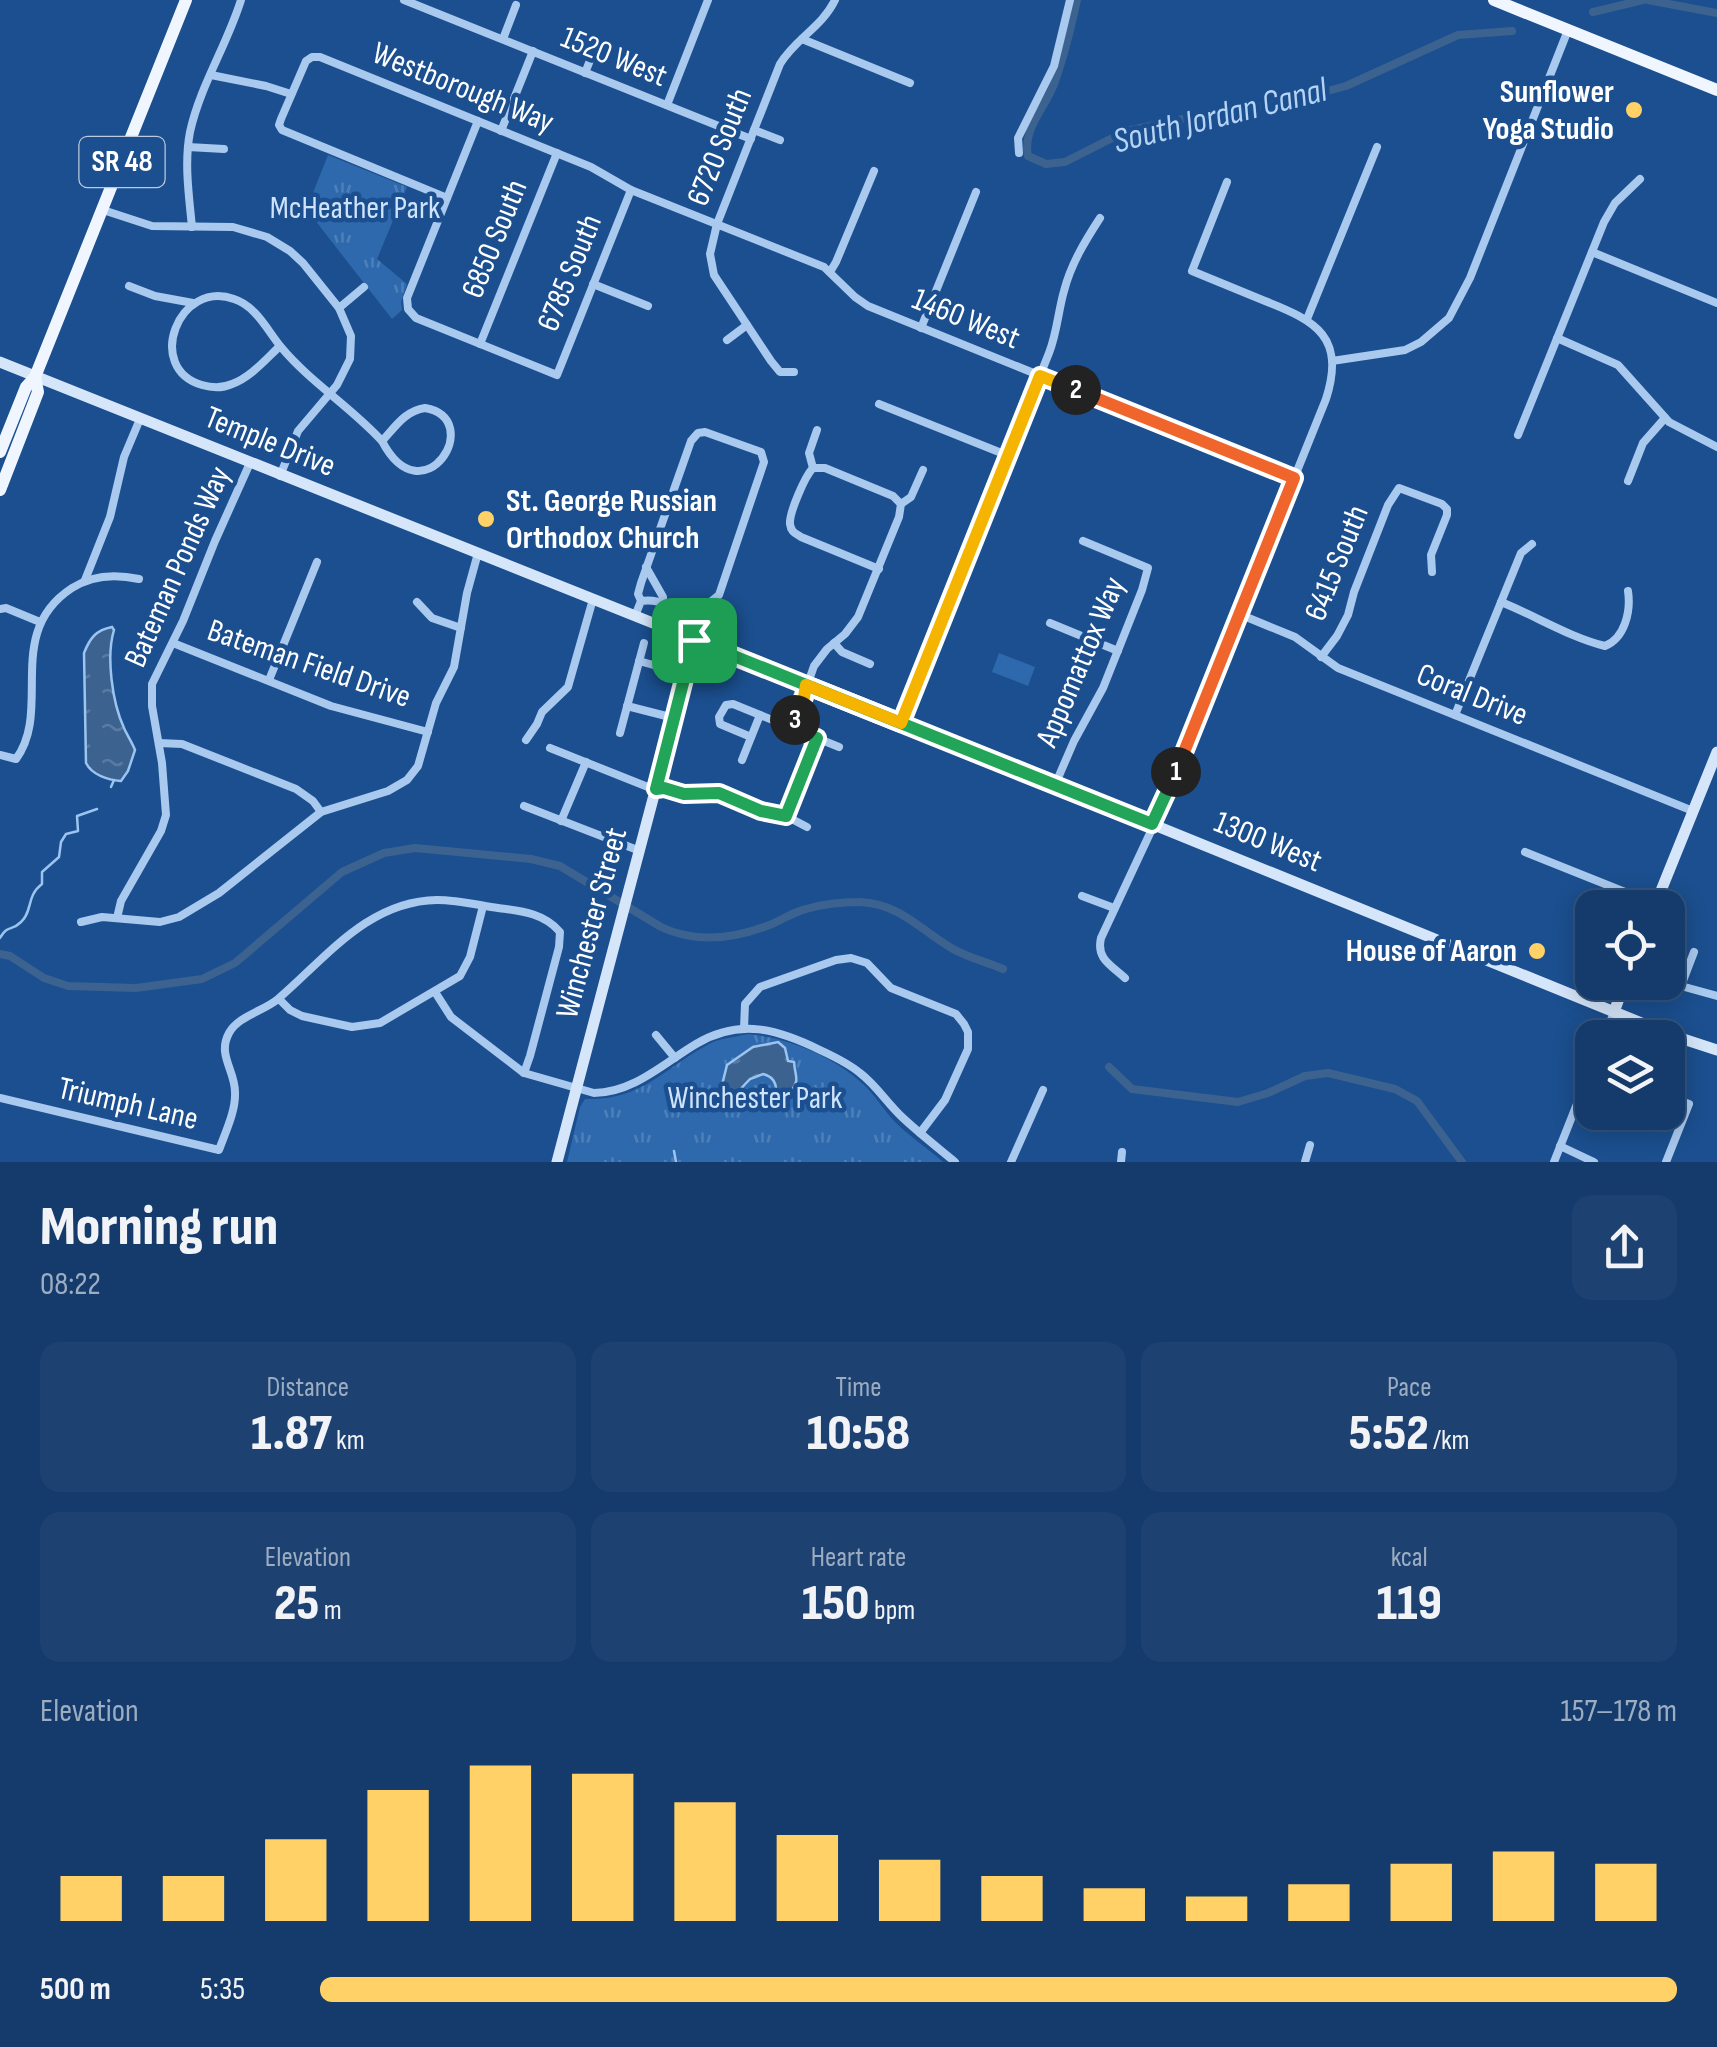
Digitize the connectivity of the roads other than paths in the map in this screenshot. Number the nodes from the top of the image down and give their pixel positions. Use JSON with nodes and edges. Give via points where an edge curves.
{"nodes":[{"id":1,"x":186,"y":0,"type":"edge"},
{"id":2,"x":241,"y":0,"type":"edge"},
{"id":3,"x":404,"y":0,"type":"edge"},
{"id":4,"x":708,"y":0,"type":"edge"},
{"id":5,"x":835,"y":0,"type":"edge"},
{"id":6,"x":1070,"y":0,"type":"edge"},
{"id":7,"x":1494,"y":0,"type":"edge"},
{"id":8,"x":424,"y":4,"type":"edge"},
{"id":9,"x":516,"y":5,"type":"dead end"},
{"id":10,"x":1568,"y":30,"type":"junction"},
{"id":11,"x":802,"y":38,"type":"junction"},
{"id":12,"x":503,"y":40,"type":"junction"},
{"id":13,"x":598,"y":40,"type":"dead end"},
{"id":14,"x":533,"y":51,"type":"junction"},
{"id":15,"x":585,"y":72,"type":"junction"},
{"id":16,"x":211,"y":75,"type":"junction"},
{"id":17,"x":910,"y":83,"type":"dead end"},
{"id":18,"x":1717,"y":90,"type":"edge"},
{"id":19,"x":291,"y":94,"type":"junction"},
{"id":20,"x":667,"y":105,"type":"junction"},
{"id":21,"x":478,"y":122,"type":"junction"},
{"id":22,"x":501,"y":130,"type":"junction"},
{"id":23,"x":752,"y":134,"type":"junction"},
{"id":24,"x":780,"y":140,"type":"dead end"},
{"id":25,"x":1377,"y":146,"type":"dead end"},
{"id":26,"x":188,"y":147,"type":"junction"},
{"id":27,"x":224,"y":149,"type":"dead end"},
{"id":28,"x":557,"y":153,"type":"junction"},
{"id":29,"x":1020,"y":153,"type":"dead end"},
{"id":30,"x":874,"y":171,"type":"dead end"},
{"id":31,"x":1640,"y":179,"type":"dead end"},
{"id":32,"x":1228,"y":182,"type":"dead end"},
{"id":33,"x":631,"y":190,"type":"junction"},
{"id":34,"x":976,"y":192,"type":"dead end"},
{"id":35,"x":447,"y":198,"type":"junction"},
{"id":36,"x":102,"y":210,"type":"junction"},
{"id":37,"x":1100,"y":218,"type":"dead end"},
{"id":38,"x":717,"y":224,"type":"junction"},
{"id":39,"x":192,"y":227,"type":"junction"},
{"id":40,"x":1592,"y":252,"type":"junction"},
{"id":41,"x":830,"y":272,"type":"junction"},
{"id":42,"x":593,"y":284,"type":"junction"},
{"id":43,"x":128,"y":286,"type":"dead end"},
{"id":44,"x":364,"y":287,"type":"dead end"},
{"id":45,"x":193,"y":303,"type":"junction"},
{"id":46,"x":1717,"y":303,"type":"edge"},
{"id":47,"x":648,"y":306,"type":"dead end"},
{"id":48,"x":339,"y":308,"type":"junction"},
{"id":49,"x":1307,"y":319,"type":"junction"},
{"id":50,"x":747,"y":325,"type":"junction"},
{"id":51,"x":921,"y":328,"type":"junction"},
{"id":52,"x":1557,"y":338,"type":"junction"},
{"id":53,"x":727,"y":340,"type":"dead end"},
{"id":54,"x":480,"y":344,"type":"junction"},
{"id":55,"x":280,"y":346,"type":"junction"},
{"id":56,"x":1332,"y":361,"type":"junction"},
{"id":57,"x":0,"y":362,"type":"edge"},
{"id":58,"x":794,"y":372,"type":"dead end"},
{"id":59,"x":1040,"y":376,"type":"junction"},
{"id":60,"x":36,"y":378,"type":"junction"},
{"id":61,"x":331,"y":393,"type":"junction"},
{"id":62,"x":879,"y":404,"type":"dead end"},
{"id":63,"x":1665,"y":418,"type":"junction"},
{"id":64,"x":140,"y":419,"type":"junction"},
{"id":65,"x":817,"y":430,"type":"dead end"},
{"id":66,"x":1518,"y":435,"type":"dead end"},
{"id":67,"x":382,"y":440,"type":"junction"},
{"id":68,"x":1717,"y":447,"type":"edge"},
{"id":69,"x":0,"y":452,"type":"edge"},
{"id":70,"x":1008,"y":456,"type":"junction"},
{"id":71,"x":250,"y":464,"type":"junction"},
{"id":72,"x":813,"y":468,"type":"junction"},
{"id":73,"x":923,"y":470,"type":"dead end"},
{"id":74,"x":280,"y":476,"type":"junction"},
{"id":75,"x":1294,"y":478,"type":"junction"},
{"id":76,"x":1628,"y":482,"type":"dead end"},
{"id":77,"x":0,"y":490,"type":"edge"},
{"id":78,"x":901,"y":504,"type":"junction"},
{"id":79,"x":1083,"y":542,"type":"dead end"},
{"id":80,"x":1532,"y":544,"type":"dead end"},
{"id":81,"x":478,"y":553,"type":"junction"},
{"id":82,"x":318,"y":562,"type":"dead end"},
{"id":83,"x":646,"y":567,"type":"junction"},
{"id":84,"x":878,"y":569,"type":"junction"},
{"id":85,"x":521,"y":570,"type":"joint"},
{"id":86,"x":1432,"y":572,"type":"dead end"},
{"id":87,"x":140,"y":579,"type":"dead end"},
{"id":88,"x":85,"y":580,"type":"junction"},
{"id":89,"x":1628,"y":591,"type":"dead end"},
{"id":90,"x":593,"y":600,"type":"junction"},
{"id":91,"x":641,"y":601,"type":"junction"},
{"id":92,"x":417,"y":602,"type":"dead end"},
{"id":93,"x":1501,"y":602,"type":"junction"},
{"id":94,"x":662,"y":604,"type":"junction"},
{"id":95,"x":0,"y":609,"type":"edge"},
{"id":96,"x":1239,"y":614,"type":"junction"},
{"id":97,"x":635,"y":616,"type":"junction"},
{"id":98,"x":40,"y":622,"type":"junction"},
{"id":99,"x":1050,"y":624,"type":"dead end"},
{"id":100,"x":461,"y":628,"type":"junction"},
{"id":101,"x":694,"y":640,"type":"junction"},
{"id":102,"x":174,"y":642,"type":"junction"},
{"id":103,"x":644,"y":643,"type":"dead end"},
{"id":104,"x":834,"y":643,"type":"junction"},
{"id":105,"x":1118,"y":651,"type":"junction"},
{"id":106,"x":1321,"y":658,"type":"junction"},
{"id":107,"x":639,"y":662,"type":"junction"},
{"id":108,"x":870,"y":664,"type":"dead end"},
{"id":109,"x":668,"y":669,"type":"dead end"},
{"id":110,"x":268,"y":680,"type":"junction"},
{"id":111,"x":806,"y":685,"type":"junction"},
{"id":112,"x":628,"y":706,"type":"junction"},
{"id":113,"x":760,"y":715,"type":"junction"},
{"id":114,"x":1455,"y":716,"type":"junction"},
{"id":115,"x":674,"y":718,"type":"junction"},
{"id":116,"x":901,"y":723,"type":"junction"},
{"id":117,"x":789,"y":726,"type":"junction"},
{"id":118,"x":428,"y":732,"type":"junction"},
{"id":119,"x":620,"y":733,"type":"dead end"},
{"id":120,"x":751,"y":737,"type":"junction"},
{"id":121,"x":817,"y":738,"type":"junction"},
{"id":122,"x":526,"y":740,"type":"dead end"},
{"id":123,"x":159,"y":743,"type":"junction"},
{"id":124,"x":839,"y":747,"type":"dead end"},
{"id":125,"x":550,"y":748,"type":"dead end"},
{"id":126,"x":1717,"y":752,"type":"edge"},
{"id":127,"x":0,"y":754,"type":"edge"},
{"id":128,"x":742,"y":760,"type":"dead end"},
{"id":129,"x":586,"y":762,"type":"junction"},
{"id":130,"x":1055,"y":785,"type":"junction"},
{"id":131,"x":656,"y":789,"type":"junction"},
{"id":132,"x":524,"y":806,"type":"dead end"},
{"id":133,"x":1693,"y":811,"type":"junction"},
{"id":134,"x":320,"y":812,"type":"junction"},
{"id":135,"x":786,"y":816,"type":"junction"},
{"id":136,"x":562,"y":822,"type":"junction"},
{"id":137,"x":1152,"y":824,"type":"junction"},
{"id":138,"x":807,"y":826,"type":"dead end"},
{"id":139,"x":640,"y":851,"type":"junction"},
{"id":140,"x":1525,"y":852,"type":"dead end"},
{"id":141,"x":1616,"y":890,"type":"edge"},
{"id":142,"x":1661,"y":890,"type":"edge"},
{"id":143,"x":1082,"y":896,"type":"dead end"},
{"id":144,"x":483,"y":906,"type":"junction"},
{"id":145,"x":1114,"y":908,"type":"junction"},
{"id":146,"x":117,"y":918,"type":"junction"},
{"id":147,"x":81,"y":922,"type":"dead end"},
{"id":148,"x":1694,"y":952,"type":"dead end"},
{"id":149,"x":1125,"y":978,"type":"dead end"},
{"id":150,"x":434,"y":992,"type":"junction"},
{"id":151,"x":1717,"y":996,"type":"edge"},
{"id":152,"x":278,"y":998,"type":"junction"},
{"id":153,"x":1618,"y":1000,"type":"edge"},
{"id":154,"x":1614,"y":1012,"type":"junction"},
{"id":155,"x":1611,"y":1020,"type":"edge"},
{"id":156,"x":744,"y":1029,"type":"junction"},
{"id":157,"x":656,"y":1035,"type":"dead end"},
{"id":158,"x":1717,"y":1050,"type":"edge"},
{"id":159,"x":674,"y":1058,"type":"junction"},
{"id":160,"x":524,"y":1072,"type":"junction"},
{"id":161,"x":576,"y":1088,"type":"junction"},
{"id":162,"x":1043,"y":1090,"type":"dead end"},
{"id":163,"x":0,"y":1098,"type":"edge"},
{"id":164,"x":1575,"y":1108,"type":"edge"},
{"id":165,"x":1679,"y":1130,"type":"edge"},
{"id":166,"x":920,"y":1132,"type":"junction"},
{"id":167,"x":1310,"y":1145,"type":"dead end"},
{"id":168,"x":1560,"y":1146,"type":"junction"},
{"id":169,"x":557,"y":1162,"type":"edge"},
{"id":170,"x":955,"y":1162,"type":"edge"},
{"id":171,"x":1011,"y":1162,"type":"edge"},
{"id":172,"x":1305,"y":1162,"type":"edge"},
{"id":173,"x":1554,"y":1162,"type":"edge"},
{"id":174,"x":1594,"y":1162,"type":"edge"},
{"id":175,"x":1666,"y":1162,"type":"edge"}],
"edges":[{"from":1,"to":36,"type":"main road","number":"SR 48"},
{"from":2,"to":16,"type":"street"},
{"from":3,"to":8,"type":"street","name":"1520 West"},
{"from":4,"to":20,"type":"street"},
{"from":5,"to":11,"type":"street","name":"6720 South"},
{"from":6,"to":29,"type":"street","via":[[1054,66],[1018,138]]},
{"from":7,"to":10,"type":"main road"},
{"from":8,"to":12,"type":"street","name":"1520 West"},
{"from":9,"to":12,"type":"street"},
{"from":10,"to":18,"type":"main road"},
{"from":10,"to":56,"type":"street","via":[[1449,318],[1405,350]]},
{"from":11,"to":17,"type":"street"},
{"from":11,"to":23,"type":"street","name":"6720 South","via":[[780,64]]},
{"from":12,"to":14,"type":"street","name":"1520 West"},
{"from":13,"to":15,"type":"street"},
{"from":14,"to":15,"type":"street","name":"1520 West"},
{"from":14,"to":22,"type":"street"},
{"from":15,"to":20,"type":"street","name":"1520 West"},
{"from":16,"to":19,"type":"street"},
{"from":16,"to":26,"type":"street"},
{"from":19,"to":21,"type":"street","name":"Westborough Way","via":[[303,65],[320,57]]},
{"from":19,"to":35,"type":"street","name":"Westborough Way","via":[[279,125],[286,132]]},
{"from":20,"to":23,"type":"street","name":"1520 West"},
{"from":21,"to":22,"type":"street","name":"Westborough Way"},
{"from":21,"to":35,"type":"street"},
{"from":22,"to":28,"type":"street","name":"Westborough Way"},
{"from":23,"to":24,"type":"street","name":"1520 West"},
{"from":23,"to":38,"type":"street","name":"6720 South"},
{"from":25,"to":49,"type":"street"},
{"from":26,"to":27,"type":"street"},
{"from":26,"to":39,"type":"street"},
{"from":28,"to":33,"type":"street","name":"Westborough Way"},
{"from":28,"to":54,"type":"street","name":"6850 South"},
{"from":30,"to":41,"type":"street"},
{"from":31,"to":40,"type":"street","via":[[1610,209]]},
{"from":32,"to":49,"type":"street","via":[[1192,271]]},
{"from":33,"to":38,"type":"street","name":"1460 West"},
{"from":33,"to":42,"type":"street","name":"6785 South"},
{"from":34,"to":51,"type":"street"},
{"from":35,"to":54,"type":"street","via":[[406,304],[410,314]]},
{"from":36,"to":39,"type":"street","via":[[152,226]]},
{"from":36,"to":60,"type":"main road","number":"SR 48"},
{"from":37,"to":59,"type":"street","via":[[1065,286]]},
{"from":38,"to":41,"type":"street","name":"1460 West"},
{"from":38,"to":50,"type":"street","name":"6720 South","via":[[710,265]]},
{"from":39,"to":48,"type":"street","via":[[232,227],[276,242],[303,262]]},
{"from":40,"to":46,"type":"street"},
{"from":40,"to":52,"type":"street"},
{"from":41,"to":51,"type":"street","name":"1460 West","via":[[861,303]]},
{"from":42,"to":47,"type":"street"},
{"from":42,"to":54,"type":"street","name":"6785 South","via":[[557,374]]},
{"from":43,"to":45,"type":"street"},
{"from":44,"to":48,"type":"street"},
{"from":45,"to":55,"type":"street","via":[[214,296],[239,300]]},
{"from":45,"to":55,"type":"street","via":[[172,347],[174,362],[194,383],[231,385]]},
{"from":48,"to":61,"type":"street","via":[[352,348]]},
{"from":49,"to":56,"type":"street","via":[[1326,340]]},
{"from":50,"to":53,"type":"street"},
{"from":50,"to":58,"type":"street","name":"6720 South","via":[[780,372]]},
{"from":51,"to":59,"type":"street","name":"1460 West"},
{"from":52,"to":63,"type":"street","via":[[1618,364]]},
{"from":52,"to":66,"type":"street"},
{"from":55,"to":61,"type":"street"},
{"from":56,"to":75,"type":"street","via":[[1330,386]]},
{"from":57,"to":60,"type":"street","name":"Temple Drive"},
{"from":59,"to":70,"type":"street"},
{"from":59,"to":75,"type":"street","name":"1460 West"},
{"from":60,"to":64,"type":"street","name":"Temple Drive"},
{"from":60,"to":69,"type":"main road","number":"SR 48","via":[[26,387]]},
{"from":60,"to":77,"type":"main road","number":"SR 48","via":[[38,395]]},
{"from":61,"to":67,"type":"street"},
{"from":61,"to":74,"type":"street","via":[[298,431]]},
{"from":62,"to":70,"type":"street"},
{"from":63,"to":68,"type":"street"},
{"from":63,"to":76,"type":"street","via":[[1643,443]]},
{"from":64,"to":71,"type":"street","name":"Temple Drive"},
{"from":64,"to":88,"type":"street"},
{"from":65,"to":72,"type":"street","via":[[809,453]]},
{"from":67,"to":67,"type":"street","via":[[397,462],[429,470],[444,456],[450,424],[435,410],[414,410]]},
{"from":70,"to":116,"type":"street"},
{"from":71,"to":74,"type":"street","name":"Temple Drive"},
{"from":71,"to":102,"type":"street","name":"Bateman Ponds Way"},
{"from":72,"to":78,"type":"street"},
{"from":72,"to":84,"type":"street","via":[[792,531]]},
{"from":73,"to":78,"type":"street"},
{"from":74,"to":81,"type":"street","name":"Temple Drive"},
{"from":75,"to":96,"type":"street"},
{"from":78,"to":84,"type":"street"},
{"from":79,"to":105,"type":"street","name":"Appomattox Way","via":[[1148,568]]},
{"from":80,"to":93,"type":"street","via":[[1522,552]]},
{"from":81,"to":85,"type":"street","name":"Temple Drive"},
{"from":81,"to":100,"type":"street"},
{"from":82,"to":110,"type":"street"},
{"from":83,"to":91,"type":"street"},
{"from":83,"to":94,"type":"street"},
{"from":83,"to":94,"type":"street","via":[[698,433],[761,452],[764,462],[719,595],[689,612]]},
{"from":84,"to":104,"type":"street","via":[[853,626]]},
{"from":85,"to":90,"type":"street","name":"1300 West"},
{"from":86,"to":106,"type":"street","name":"6415 South","via":[[1446,509],[1399,488],[1342,626]]},
{"from":87,"to":88,"type":"street"},
{"from":88,"to":98,"type":"street","via":[[58,598]]},
{"from":89,"to":93,"type":"street","via":[[1619,635],[1605,646]]},
{"from":90,"to":97,"type":"street","name":"1300 West"},
{"from":90,"to":122,"type":"street","via":[[568,686]]},
{"from":91,"to":94,"type":"street"},
{"from":91,"to":97,"type":"street"},
{"from":92,"to":100,"type":"street","via":[[432,618]]},
{"from":93,"to":114,"type":"street"},
{"from":95,"to":98,"type":"street"},
{"from":96,"to":106,"type":"street","name":"Coral Drive","via":[[1295,636]]},
{"from":96,"to":137,"type":"street"},
{"from":97,"to":101,"type":"street","name":"1300 West"},
{"from":98,"to":127,"type":"street","via":[[26,736],[14,760]]},
{"from":99,"to":105,"type":"street"},
{"from":100,"to":118,"type":"street"},
{"from":101,"to":111,"type":"street","name":"1300 West"},
{"from":101,"to":115,"type":"street","name":"Winchester Street"},
{"from":102,"to":110,"type":"street","name":"Bateman Field Drive"},
{"from":102,"to":123,"type":"street","name":"Bateman Ponds Way","via":[[152,689]]},
{"from":103,"to":107,"type":"street"},
{"from":104,"to":108,"type":"street"},
{"from":104,"to":111,"type":"street"},
{"from":105,"to":130,"type":"street","name":"Appomattox Way"},
{"from":106,"to":114,"type":"street","name":"Coral Drive"},
{"from":107,"to":109,"type":"street"},
{"from":107,"to":112,"type":"street"},
{"from":110,"to":118,"type":"street","name":"Bateman Field Drive","via":[[331,706]]},
{"from":111,"to":116,"type":"street","name":"1300 West"},
{"from":111,"to":117,"type":"street"},
{"from":112,"to":115,"type":"street"},
{"from":112,"to":119,"type":"street"},
{"from":113,"to":117,"type":"street"},
{"from":113,"to":120,"type":"street"},
{"from":113,"to":120,"type":"street","via":[[728,704],[721,712],[720,724]]},
{"from":114,"to":133,"type":"street","name":"Coral Drive"},
{"from":115,"to":131,"type":"street","name":"Winchester Street"},
{"from":116,"to":130,"type":"street","name":"1300 West"},
{"from":117,"to":121,"type":"street"},
{"from":118,"to":134,"type":"street","via":[[418,766],[400,786]]},
{"from":120,"to":128,"type":"street"},
{"from":121,"to":124,"type":"street"},
{"from":121,"to":135,"type":"street"},
{"from":123,"to":134,"type":"street","via":[[182,744],[296,789]]},
{"from":123,"to":146,"type":"street","name":"Bateman Ponds Way","via":[[164,822]]},
{"from":125,"to":129,"type":"street"},
{"from":126,"to":133,"type":"street"},
{"from":129,"to":131,"type":"street"},
{"from":129,"to":136,"type":"street"},
{"from":130,"to":137,"type":"street","name":"1300 West"},
{"from":131,"to":135,"type":"street","via":[[719,793]]},
{"from":131,"to":139,"type":"street","name":"Winchester Street"},
{"from":132,"to":136,"type":"street"},
{"from":133,"to":142,"type":"street"},
{"from":134,"to":146,"type":"street","via":[[187,913],[160,922]]},
{"from":135,"to":138,"type":"street"},
{"from":136,"to":139,"type":"street"},
{"from":137,"to":145,"type":"street"},
{"from":137,"to":154,"type":"street","name":"1300 West"},
{"from":139,"to":161,"type":"street","name":"Winchester Street"},
{"from":140,"to":141,"type":"street"},
{"from":143,"to":145,"type":"street"},
{"from":144,"to":150,"type":"street","via":[[464,970]]},
{"from":144,"to":152,"type":"street","via":[[436,900],[386,911],[349,934]]},
{"from":144,"to":160,"type":"street","via":[[539,916],[561,936]]},
{"from":145,"to":149,"type":"street","via":[[1099,952]]},
{"from":146,"to":147,"type":"street"},
{"from":148,"to":151,"type":"street","via":[[1681,986]]},
{"from":150,"to":152,"type":"street","via":[[359,1028],[302,1016]]},
{"from":150,"to":160,"type":"street","via":[[451,1017]]},
{"from":152,"to":163,"type":"street","name":"Triumph Lane","via":[[236,1024],[224,1045],[236,1094],[219,1150]]},
{"from":153,"to":154,"type":"street"},
{"from":154,"to":155,"type":"street"},
{"from":154,"to":158,"type":"street","name":"1300 West"},
{"from":156,"to":159,"type":"street","via":[[712,1035]]},
{"from":156,"to":166,"type":"street","via":[[784,1033],[849,1065]]},
{"from":156,"to":166,"type":"street","via":[[746,1004],[760,987],[846,958],[867,963],[891,988],[953,1012],[968,1032],[968,1049]]},
{"from":157,"to":159,"type":"street"},
{"from":159,"to":161,"type":"street","via":[[616,1090]]},
{"from":160,"to":161,"type":"street"},
{"from":161,"to":169,"type":"street","name":"Winchester Street"},
{"from":162,"to":171,"type":"street"},
{"from":164,"to":168,"type":"street"},
{"from":165,"to":175,"type":"street"},
{"from":166,"to":170,"type":"street"},
{"from":167,"to":172,"type":"street"},
{"from":168,"to":173,"type":"street"},
{"from":168,"to":174,"type":"street"}]}
